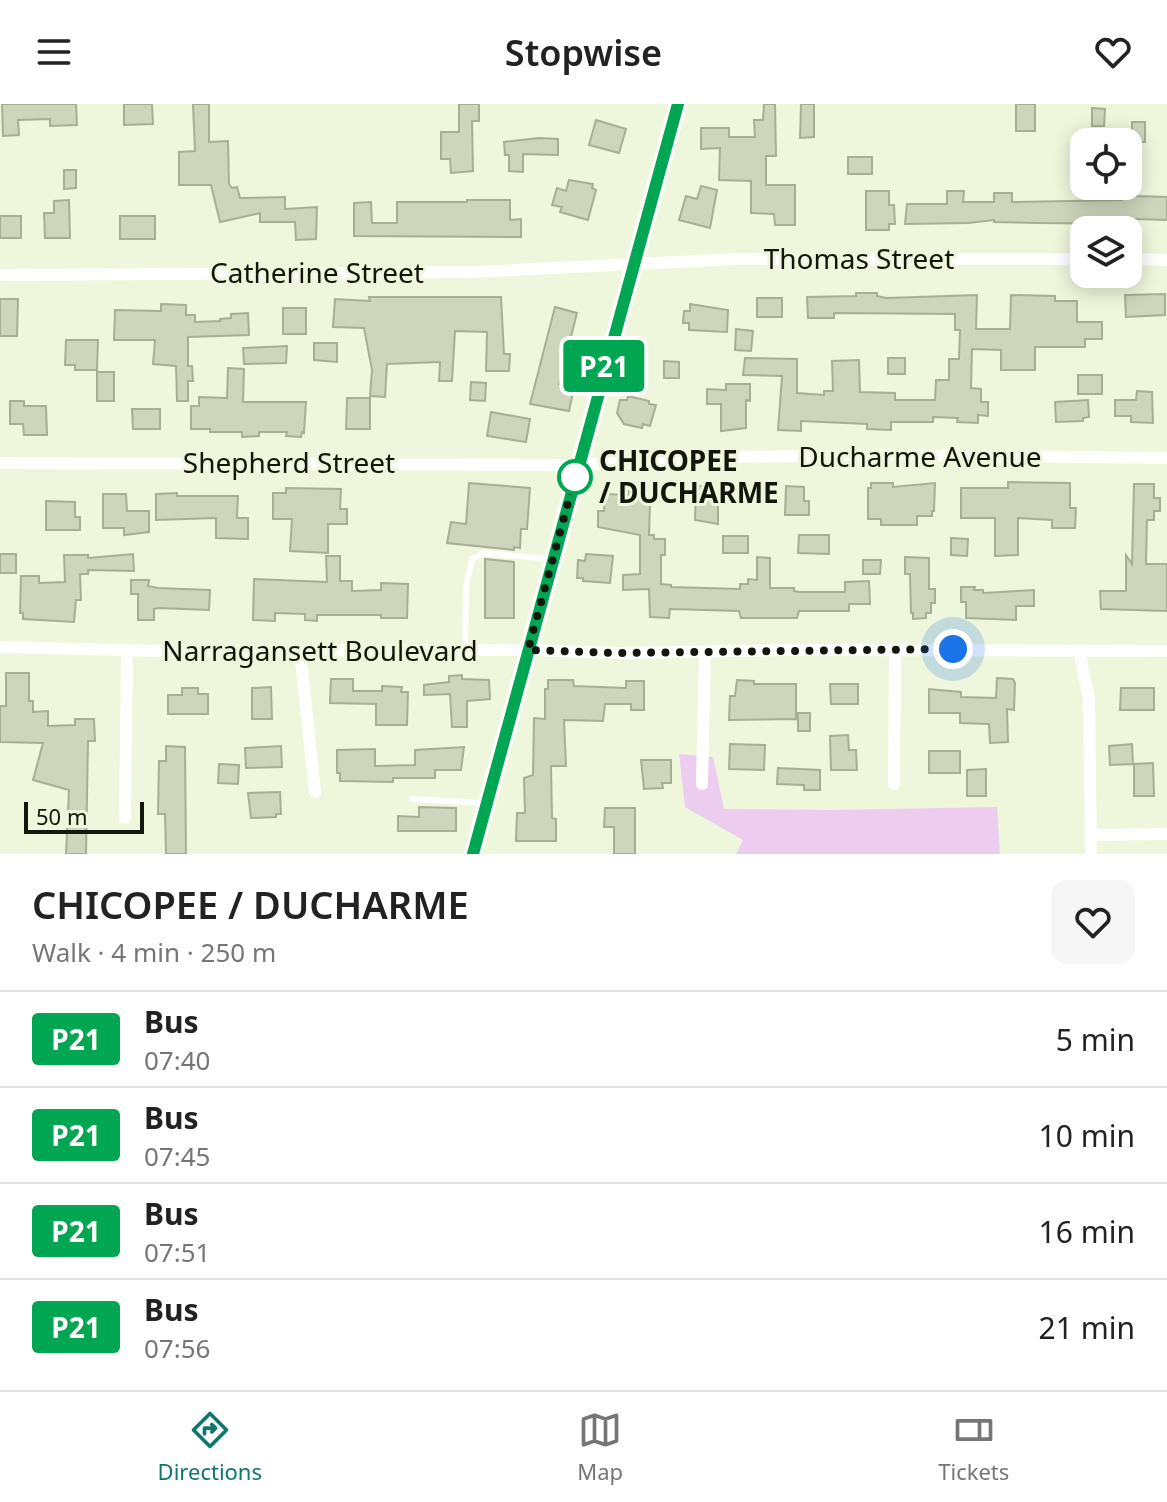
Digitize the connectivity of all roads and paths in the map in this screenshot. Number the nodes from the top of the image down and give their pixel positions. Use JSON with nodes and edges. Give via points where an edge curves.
{"nodes":[{"id":1,"x":678,"y":104,"type":"edge"},
{"id":2,"x":1070,"y":259,"type":"edge"},
{"id":3,"x":1142,"y":259,"type":"edge"},
{"id":4,"x":1167,"y":260,"type":"edge"},
{"id":5,"x":634,"y":263,"type":"junction"},
{"id":6,"x":0,"y":275,"type":"edge"},
{"id":7,"x":1167,"y":458,"type":"edge"},
{"id":8,"x":0,"y":463,"type":"edge"},
{"id":9,"x":578,"y":465,"type":"junction"},
{"id":10,"x":552,"y":559,"type":"junction"},
{"id":11,"x":0,"y":647,"type":"edge"},
{"id":12,"x":127,"y":650,"type":"junction"},
{"id":13,"x":528,"y":650,"type":"junction"},
{"id":14,"x":895,"y":650,"type":"junction"},
{"id":15,"x":1079,"y":650,"type":"junction"},
{"id":16,"x":300,"y":651,"type":"junction"},
{"id":17,"x":465,"y":651,"type":"junction"},
{"id":18,"x":1167,"y":651,"type":"edge"},
{"id":19,"x":705,"y":652,"type":"junction"},
{"id":20,"x":702,"y":784,"type":"dead end"},
{"id":21,"x":894,"y":784,"type":"dead end"},
{"id":22,"x":315,"y":792,"type":"dead end"},
{"id":23,"x":412,"y":799,"type":"dead end"},
{"id":24,"x":486,"y":804,"type":"junction"},
{"id":25,"x":125,"y":818,"type":"dead end"},
{"id":26,"x":1167,"y":834,"type":"edge"},
{"id":27,"x":1092,"y":835,"type":"junction"},
{"id":28,"x":473,"y":854,"type":"edge"},
{"id":29,"x":1091,"y":854,"type":"edge"}],
"edges":[{"from":1,"to":5,"type":"main road"},
{"from":2,"to":5,"type":"street","name":"Thomas Street"},
{"from":3,"to":4,"type":"street"},
{"from":5,"to":6,"type":"street","name":"Catherine Street","via":[[474,272]]},
{"from":5,"to":9,"type":"main road"},
{"from":7,"to":9,"type":"street","name":"Ducharme Avenue","via":[[793,456]]},
{"from":8,"to":9,"type":"street","name":"Shepherd Street"},
{"from":9,"to":10,"type":"main road"},
{"from":10,"to":13,"type":"main road"},
{"from":10,"to":17,"type":"lane","via":[[484,553],[472,559]]},
{"from":11,"to":12,"type":"street","name":"Narragansett Boulevard"},
{"from":12,"to":16,"type":"street","name":"Narragansett Boulevard"},
{"from":12,"to":25,"type":"street"},
{"from":13,"to":17,"type":"street","name":"Narragansett Boulevard"},
{"from":13,"to":19,"type":"street","name":"Narragansett Boulevard"},
{"from":13,"to":24,"type":"main road"},
{"from":14,"to":15,"type":"street","name":"Narragansett Boulevard"},
{"from":14,"to":19,"type":"street","name":"Narragansett Boulevard"},
{"from":14,"to":21,"type":"street"},
{"from":15,"to":18,"type":"street","name":"Narragansett Boulevard"},
{"from":15,"to":27,"type":"street","via":[[1089,699]]},
{"from":16,"to":17,"type":"street","name":"Narragansett Boulevard"},
{"from":16,"to":22,"type":"street"},
{"from":19,"to":20,"type":"street"},
{"from":23,"to":24,"type":"lane"},
{"from":24,"to":28,"type":"main road"},
{"from":26,"to":27,"type":"street"},
{"from":27,"to":29,"type":"street"}]}
